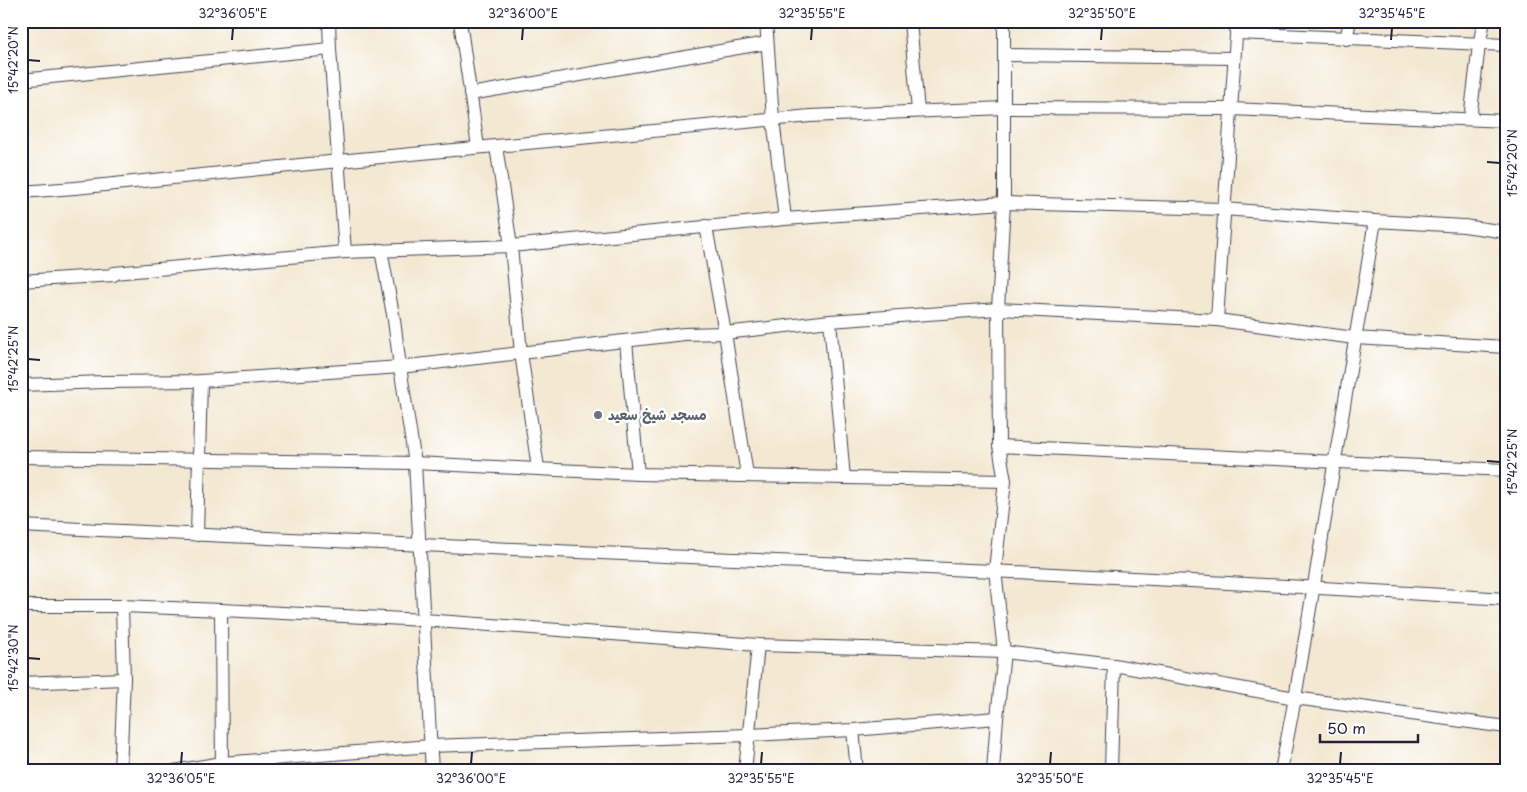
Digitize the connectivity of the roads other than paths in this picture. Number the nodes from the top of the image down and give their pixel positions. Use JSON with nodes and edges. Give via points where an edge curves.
{"nodes":[{"id":1,"x":329,"y":21,"type":"edge"},
{"id":2,"x":460,"y":21,"type":"edge"},
{"id":3,"x":766,"y":21,"type":"edge"},
{"id":4,"x":910,"y":21,"type":"edge"},
{"id":5,"x":1004,"y":21,"type":"edge"},
{"id":6,"x":1350,"y":21,"type":"edge"},
{"id":7,"x":1484,"y":21,"type":"edge"},
{"id":8,"x":1237,"y":27,"type":"edge"},
{"id":9,"x":1346,"y":39,"type":"junction"},
{"id":10,"x":767,"y":43,"type":"junction"},
{"id":11,"x":1479,"y":45,"type":"junction"},
{"id":12,"x":1506,"y":45,"type":"edge"},
{"id":13,"x":330,"y":49,"type":"junction"},
{"id":14,"x":1005,"y":55,"type":"junction"},
{"id":15,"x":1234,"y":58,"type":"junction"},
{"id":16,"x":21,"y":80,"type":"edge"},
{"id":17,"x":470,"y":94,"type":"junction"},
{"id":18,"x":1005,"y":108,"type":"junction"},
{"id":19,"x":1231,"y":109,"type":"junction"},
{"id":20,"x":918,"y":111,"type":"junction"},
{"id":21,"x":773,"y":119,"type":"junction"},
{"id":22,"x":1470,"y":119,"type":"junction"},
{"id":23,"x":1506,"y":121,"type":"edge"},
{"id":24,"x":496,"y":146,"type":"junction"},
{"id":25,"x":478,"y":147,"type":"junction"},
{"id":26,"x":339,"y":160,"type":"junction"},
{"id":27,"x":21,"y":192,"type":"edge"},
{"id":28,"x":1004,"y":203,"type":"junction"},
{"id":29,"x":1224,"y":209,"type":"junction"},
{"id":30,"x":785,"y":219,"type":"junction"},
{"id":31,"x":1375,"y":221,"type":"junction"},
{"id":32,"x":706,"y":226,"type":"junction"},
{"id":33,"x":1506,"y":232,"type":"edge"},
{"id":34,"x":511,"y":246,"type":"junction"},
{"id":35,"x":381,"y":250,"type":"junction"},
{"id":36,"x":345,"y":252,"type":"junction"},
{"id":37,"x":21,"y":281,"type":"edge"},
{"id":38,"x":998,"y":309,"type":"junction"},
{"id":39,"x":830,"y":320,"type":"junction"},
{"id":40,"x":1217,"y":320,"type":"junction"},
{"id":41,"x":725,"y":333,"type":"junction"},
{"id":42,"x":1355,"y":338,"type":"junction"},
{"id":43,"x":626,"y":341,"type":"junction"},
{"id":44,"x":1506,"y":347,"type":"edge"},
{"id":45,"x":521,"y":353,"type":"junction"},
{"id":46,"x":400,"y":367,"type":"junction"},
{"id":47,"x":201,"y":381,"type":"junction"},
{"id":48,"x":21,"y":385,"type":"edge"},
{"id":49,"x":999,"y":446,"type":"junction"},
{"id":50,"x":21,"y":457,"type":"edge"},
{"id":51,"x":199,"y":460,"type":"junction"},
{"id":52,"x":1335,"y":462,"type":"junction"},
{"id":53,"x":415,"y":463,"type":"junction"},
{"id":54,"x":538,"y":468,"type":"junction"},
{"id":55,"x":1506,"y":470,"type":"edge"},
{"id":56,"x":638,"y":474,"type":"junction"},
{"id":57,"x":748,"y":475,"type":"junction"},
{"id":58,"x":844,"y":478,"type":"junction"},
{"id":59,"x":1005,"y":481,"type":"junction"},
{"id":60,"x":21,"y":526,"type":"edge"},
{"id":61,"x":197,"y":535,"type":"junction"},
{"id":62,"x":419,"y":546,"type":"junction"},
{"id":63,"x":995,"y":570,"type":"junction"},
{"id":64,"x":1314,"y":587,"type":"junction"},
{"id":65,"x":1506,"y":599,"type":"edge"},
{"id":66,"x":21,"y":606,"type":"edge"},
{"id":67,"x":122,"y":606,"type":"junction"},
{"id":68,"x":222,"y":610,"type":"junction"},
{"id":69,"x":424,"y":620,"type":"junction"},
{"id":70,"x":758,"y":645,"type":"junction"},
{"id":71,"x":1004,"y":652,"type":"junction"},
{"id":72,"x":1114,"y":665,"type":"junction"},
{"id":73,"x":124,"y":679,"type":"junction"},
{"id":74,"x":21,"y":683,"type":"edge"},
{"id":75,"x":1295,"y":698,"type":"junction"},
{"id":76,"x":997,"y":718,"type":"junction"},
{"id":77,"x":1506,"y":727,"type":"edge"},
{"id":78,"x":853,"y":730,"type":"junction"},
{"id":79,"x":748,"y":735,"type":"junction"},
{"id":80,"x":430,"y":746,"type":"junction"},
{"id":81,"x":222,"y":767,"type":"edge"},
{"id":82,"x":120,"y":771,"type":"edge"},
{"id":83,"x":174,"y":771,"type":"edge"},
{"id":84,"x":432,"y":771,"type":"edge"},
{"id":85,"x":745,"y":771,"type":"edge"},
{"id":86,"x":858,"y":771,"type":"edge"},
{"id":87,"x":993,"y":771,"type":"edge"},
{"id":88,"x":1111,"y":771,"type":"edge"},
{"id":89,"x":1281,"y":771,"type":"edge"}],
"edges":[{"from":1,"to":13,"type":"street"},
{"from":2,"to":17,"type":"street"},
{"from":3,"to":10,"type":"street"},
{"from":4,"to":20,"type":"street"},
{"from":5,"to":14,"type":"street"},
{"from":6,"to":9,"type":"street"},
{"from":7,"to":11,"type":"street"},
{"from":8,"to":9,"type":"street"},
{"from":8,"to":15,"type":"street"},
{"from":9,"to":11,"type":"street"},
{"from":10,"to":17,"type":"street"},
{"from":10,"to":21,"type":"street"},
{"from":11,"to":12,"type":"street"},
{"from":11,"to":22,"type":"street"},
{"from":13,"to":16,"type":"street"},
{"from":13,"to":26,"type":"street"},
{"from":14,"to":15,"type":"street"},
{"from":14,"to":18,"type":"street"},
{"from":15,"to":19,"type":"street"},
{"from":17,"to":25,"type":"street"},
{"from":18,"to":19,"type":"street"},
{"from":18,"to":20,"type":"street"},
{"from":18,"to":28,"type":"street"},
{"from":19,"to":22,"type":"street"},
{"from":19,"to":29,"type":"street"},
{"from":20,"to":21,"type":"street"},
{"from":21,"to":24,"type":"street"},
{"from":21,"to":30,"type":"street"},
{"from":22,"to":23,"type":"street"},
{"from":24,"to":25,"type":"street"},
{"from":24,"to":34,"type":"street"},
{"from":25,"to":26,"type":"street"},
{"from":26,"to":27,"type":"street"},
{"from":26,"to":36,"type":"street"},
{"from":28,"to":29,"type":"street"},
{"from":28,"to":30,"type":"street"},
{"from":28,"to":38,"type":"street"},
{"from":29,"to":31,"type":"street"},
{"from":29,"to":40,"type":"street"},
{"from":30,"to":32,"type":"street"},
{"from":31,"to":33,"type":"street"},
{"from":31,"to":42,"type":"street"},
{"from":32,"to":34,"type":"street"},
{"from":32,"to":41,"type":"street"},
{"from":34,"to":35,"type":"street"},
{"from":34,"to":45,"type":"street"},
{"from":35,"to":36,"type":"street"},
{"from":35,"to":46,"type":"street"},
{"from":36,"to":37,"type":"street"},
{"from":38,"to":39,"type":"street"},
{"from":38,"to":40,"type":"street"},
{"from":38,"to":49,"type":"street"},
{"from":39,"to":41,"type":"street"},
{"from":39,"to":58,"type":"street"},
{"from":40,"to":42,"type":"street"},
{"from":41,"to":43,"type":"street"},
{"from":41,"to":57,"type":"street"},
{"from":42,"to":44,"type":"street"},
{"from":42,"to":52,"type":"street"},
{"from":43,"to":45,"type":"street"},
{"from":43,"to":56,"type":"street"},
{"from":45,"to":46,"type":"street"},
{"from":45,"to":54,"type":"street"},
{"from":46,"to":47,"type":"street"},
{"from":46,"to":53,"type":"street"},
{"from":47,"to":48,"type":"street"},
{"from":47,"to":51,"type":"street"},
{"from":49,"to":52,"type":"street"},
{"from":49,"to":59,"type":"street"},
{"from":50,"to":51,"type":"street"},
{"from":51,"to":53,"type":"street"},
{"from":51,"to":61,"type":"street"},
{"from":52,"to":55,"type":"street"},
{"from":52,"to":64,"type":"street"},
{"from":53,"to":54,"type":"street"},
{"from":53,"to":62,"type":"street"},
{"from":54,"to":56,"type":"street"},
{"from":56,"to":57,"type":"street"},
{"from":57,"to":58,"type":"street"},
{"from":58,"to":59,"type":"street"},
{"from":59,"to":63,"type":"street"},
{"from":60,"to":61,"type":"street"},
{"from":61,"to":62,"type":"street"},
{"from":62,"to":63,"type":"street"},
{"from":62,"to":69,"type":"street"},
{"from":63,"to":64,"type":"street"},
{"from":63,"to":71,"type":"street"},
{"from":64,"to":65,"type":"street"},
{"from":64,"to":75,"type":"street"},
{"from":66,"to":67,"type":"street"},
{"from":67,"to":68,"type":"street"},
{"from":67,"to":73,"type":"street"},
{"from":68,"to":69,"type":"street"},
{"from":68,"to":81,"type":"street"},
{"from":69,"to":70,"type":"street"},
{"from":69,"to":80,"type":"street"},
{"from":70,"to":71,"type":"street"},
{"from":70,"to":79,"type":"street"},
{"from":71,"to":72,"type":"street"},
{"from":71,"to":76,"type":"street"},
{"from":72,"to":75,"type":"street"},
{"from":72,"to":88,"type":"street"},
{"from":73,"to":74,"type":"street"},
{"from":73,"to":82,"type":"street"},
{"from":75,"to":77,"type":"street"},
{"from":75,"to":89,"type":"street"},
{"from":76,"to":78,"type":"street"},
{"from":76,"to":87,"type":"street"},
{"from":78,"to":79,"type":"street"},
{"from":78,"to":86,"type":"street"},
{"from":79,"to":80,"type":"street"},
{"from":79,"to":85,"type":"street"},
{"from":80,"to":81,"type":"street"},
{"from":80,"to":84,"type":"street"},
{"from":81,"to":83,"type":"street"}]}
